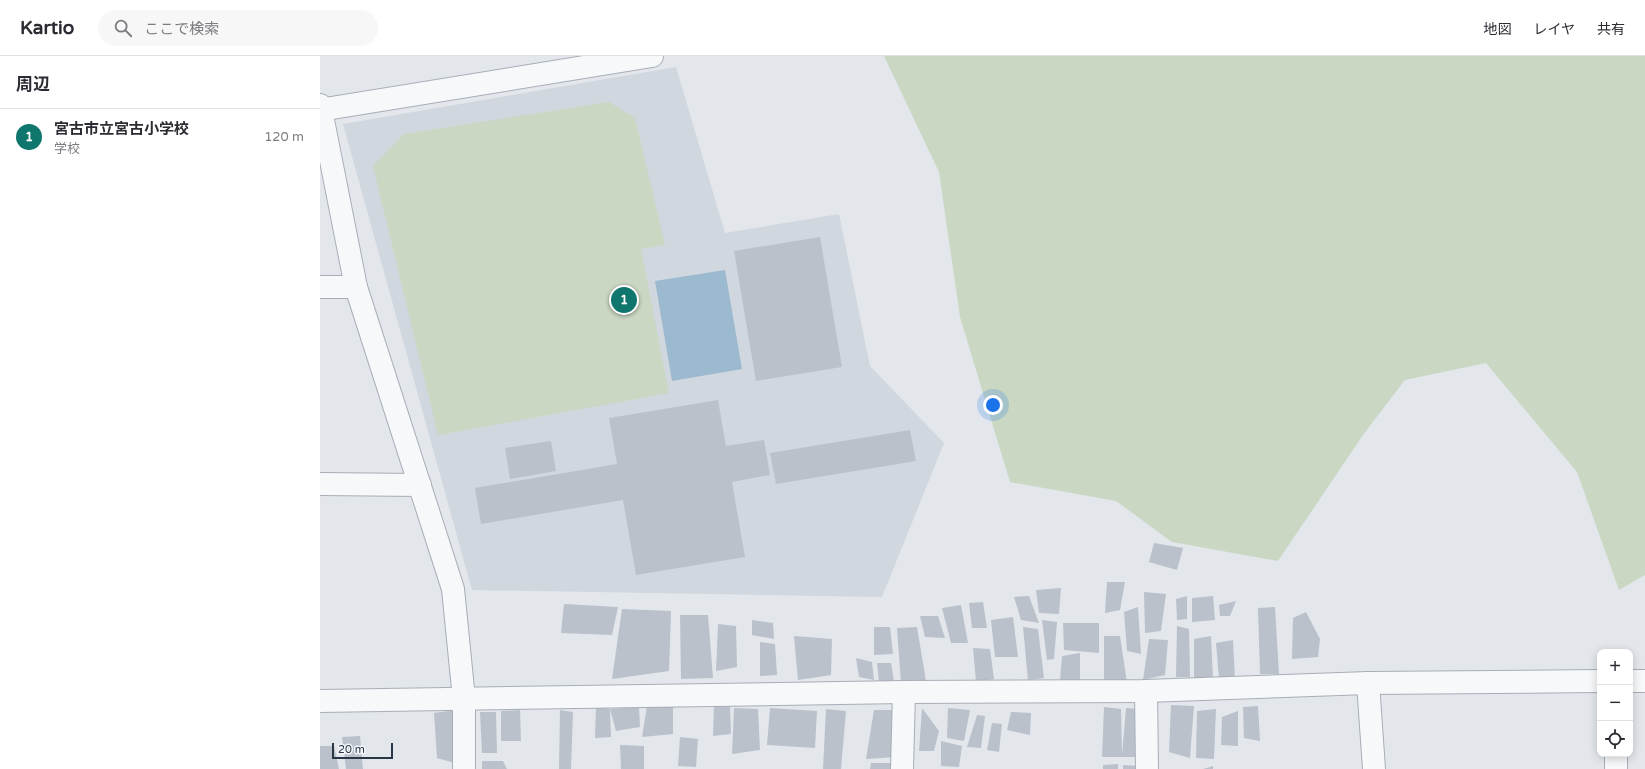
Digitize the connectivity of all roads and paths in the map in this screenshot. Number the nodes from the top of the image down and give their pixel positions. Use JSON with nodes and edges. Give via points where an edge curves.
{"nodes":[{"id":1,"x":652,"y":56,"type":"edge"},
{"id":2,"x":320,"y":108,"type":"edge"},
{"id":3,"x":320,"y":287,"type":"edge"},
{"id":4,"x":356,"y":287,"type":"junction"},
{"id":5,"x":320,"y":484,"type":"edge"},
{"id":6,"x":420,"y":485,"type":"junction"},
{"id":7,"x":1597,"y":681,"type":"edge"},
{"id":8,"x":1633,"y":681,"type":"edge"},
{"id":9,"x":1645,"y":681,"type":"edge"},
{"id":10,"x":1368,"y":683,"type":"junction"},
{"id":11,"x":1146,"y":691,"type":"junction"},
{"id":12,"x":904,"y":692,"type":"junction"},
{"id":13,"x":464,"y":699,"type":"junction"},
{"id":14,"x":320,"y":702,"type":"edge"},
{"id":15,"x":1616,"y":757,"type":"edge"},
{"id":16,"x":464,"y":769,"type":"edge"},
{"id":17,"x":902,"y":769,"type":"edge"},
{"id":18,"x":1147,"y":769,"type":"edge"},
{"id":19,"x":1374,"y":769,"type":"edge"},
{"id":20,"x":1616,"y":769,"type":"edge"}],
"edges":[{"from":1,"to":2,"type":"street"},
{"from":2,"to":4,"type":"street"},
{"from":3,"to":4,"type":"street"},
{"from":4,"to":6,"type":"street"},
{"from":5,"to":6,"type":"street"},
{"from":6,"to":13,"type":"street","via":[[453,589]]},
{"from":7,"to":10,"type":"street"},
{"from":8,"to":9,"type":"street"},
{"from":10,"to":11,"type":"street"},
{"from":10,"to":19,"type":"street"},
{"from":11,"to":12,"type":"street"},
{"from":11,"to":18,"type":"street"},
{"from":12,"to":13,"type":"street"},
{"from":12,"to":17,"type":"street"},
{"from":13,"to":14,"type":"street"},
{"from":13,"to":16,"type":"street"},
{"from":15,"to":20,"type":"street"}]}
